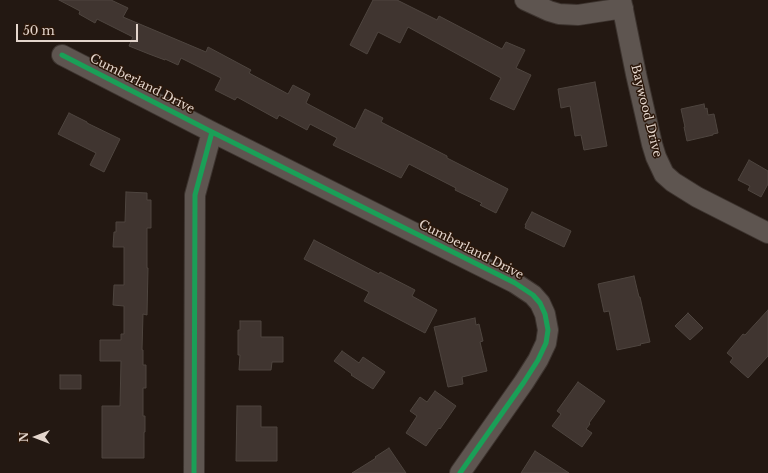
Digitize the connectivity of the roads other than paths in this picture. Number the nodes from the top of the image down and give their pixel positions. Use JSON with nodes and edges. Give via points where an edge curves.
{"nodes":[{"id":1,"x":525,"y":0,"type":"edge"},
{"id":2,"x":622,"y":4,"type":"edge"},
{"id":3,"x":62,"y":55,"type":"dead end"},
{"id":4,"x":212,"y":132,"type":"junction"},
{"id":5,"x":768,"y":233,"type":"edge"},
{"id":6,"x":194,"y":473,"type":"edge"},
{"id":7,"x":460,"y":473,"type":"edge"}],
"edges":[{"from":1,"to":2,"type":"street","via":[[559,14],[578,15]]},
{"from":2,"to":5,"type":"street","name":"Baywood Drive","via":[[652,144],[664,174],[697,197]]},
{"from":3,"to":4,"type":"street","name":"Cumberland Drive"},
{"from":4,"to":6,"type":"street","via":[[195,195]]},
{"from":4,"to":7,"type":"street","name":"Cumberland Drive","via":[[515,283],[540,303],[547,322],[546,344],[524,382]]}]}
